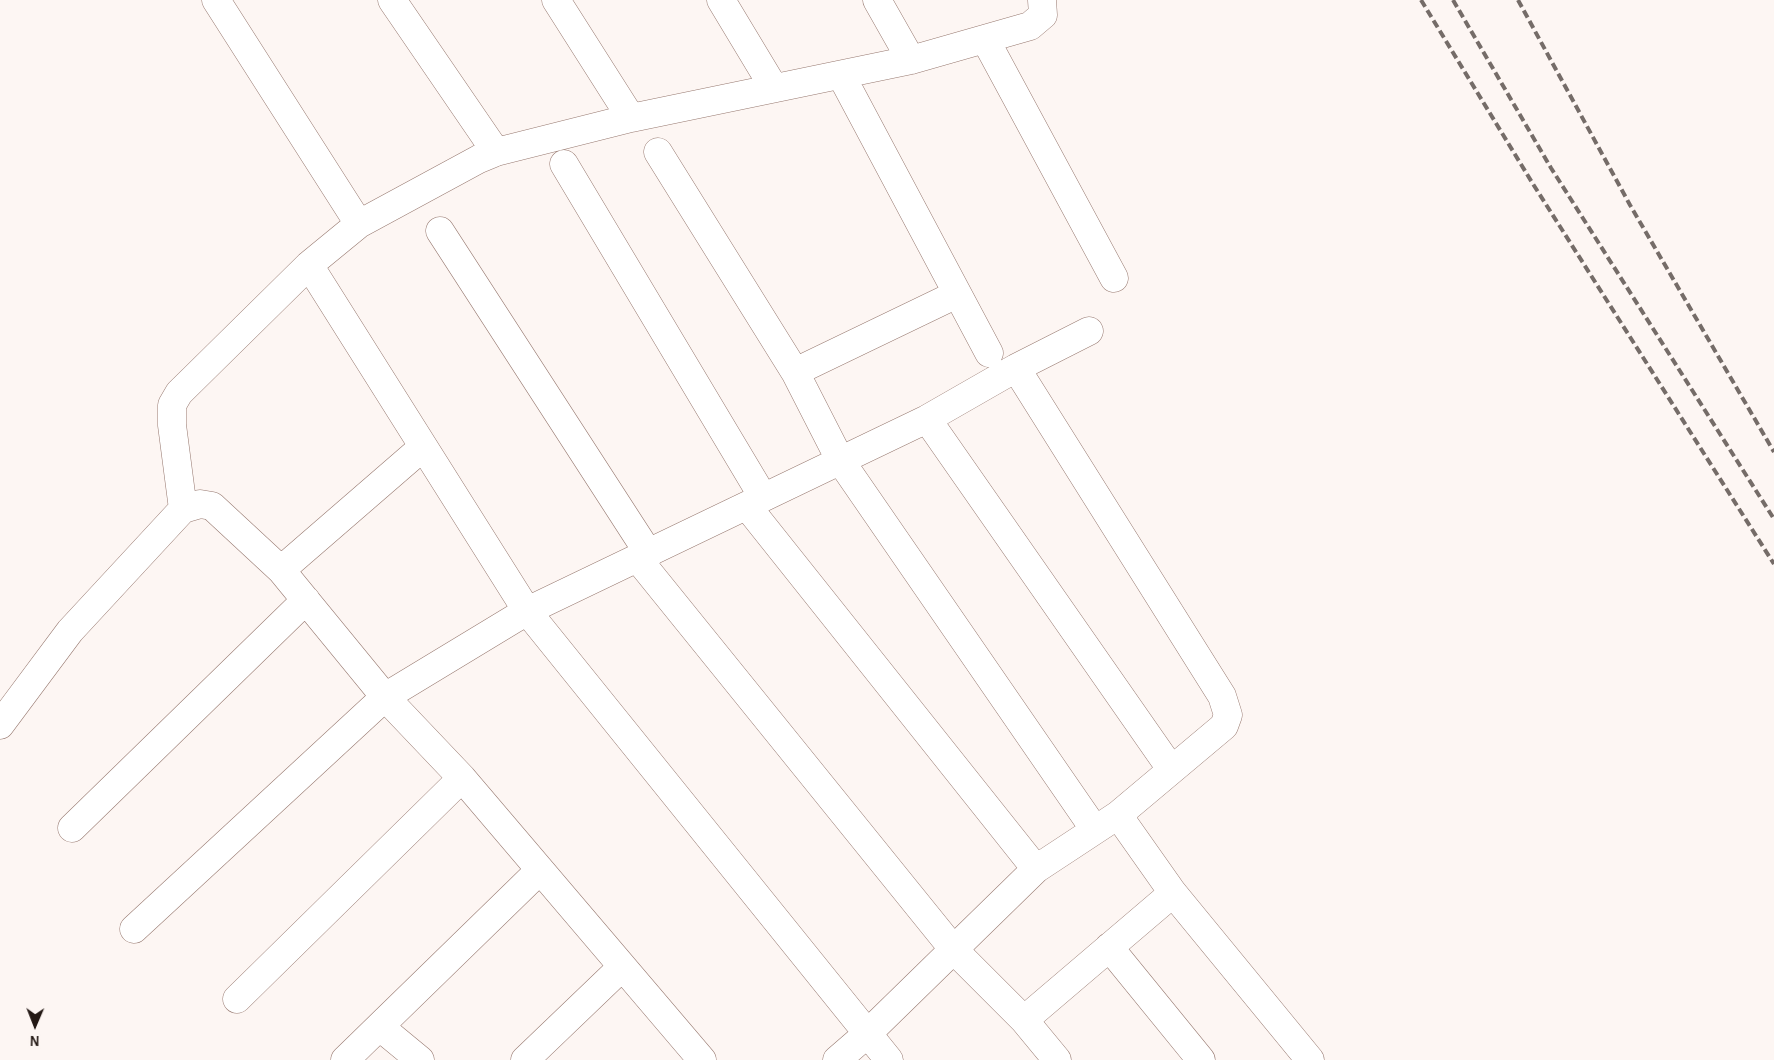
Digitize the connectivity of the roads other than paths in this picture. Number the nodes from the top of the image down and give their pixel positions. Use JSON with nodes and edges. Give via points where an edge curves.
{"nodes":[{"id":1,"x":216,"y":0,"type":"edge"},
{"id":2,"x":392,"y":0,"type":"edge"},
{"id":3,"x":556,"y":0,"type":"edge"},
{"id":4,"x":721,"y":0,"type":"edge"},
{"id":5,"x":878,"y":0,"type":"edge"},
{"id":6,"x":1042,"y":0,"type":"edge"},
{"id":7,"x":985,"y":39,"type":"junction"},
{"id":8,"x":911,"y":60,"type":"junction"},
{"id":9,"x":841,"y":74,"type":"junction"},
{"id":10,"x":774,"y":88,"type":"junction"},
{"id":11,"x":631,"y":118,"type":"junction"},
{"id":12,"x":496,"y":152,"type":"junction"},
{"id":13,"x":658,"y":152,"type":"dead end"},
{"id":14,"x":564,"y":164,"type":"dead end"},
{"id":15,"x":359,"y":224,"type":"junction"},
{"id":16,"x":440,"y":231,"type":"dead end"},
{"id":17,"x":309,"y":265,"type":"junction"},
{"id":18,"x":1114,"y":278,"type":"dead end"},
{"id":19,"x":957,"y":294,"type":"junction"},
{"id":20,"x":1089,"y":331,"type":"dead end"},
{"id":21,"x":989,"y":354,"type":"dead end"},
{"id":22,"x":1016,"y":368,"type":"junction"},
{"id":23,"x":795,"y":372,"type":"junction"},
{"id":24,"x":927,"y":419,"type":"junction"},
{"id":25,"x":423,"y":446,"type":"junction"},
{"id":26,"x":840,"y":460,"type":"junction"},
{"id":27,"x":755,"y":502,"type":"junction"},
{"id":28,"x":183,"y":509,"type":"junction"},
{"id":29,"x":644,"y":556,"type":"junction"},
{"id":30,"x":281,"y":570,"type":"junction"},
{"id":31,"x":306,"y":600,"type":"junction"},
{"id":32,"x":527,"y":611,"type":"junction"},
{"id":33,"x":385,"y":697,"type":"junction"},
{"id":34,"x":0,"y":725,"type":"edge"},
{"id":35,"x":1171,"y":769,"type":"junction"},
{"id":36,"x":462,"y":778,"type":"junction"},
{"id":37,"x":1118,"y":815,"type":"junction"},
{"id":38,"x":72,"y":828,"type":"dead end"},
{"id":39,"x":1095,"y":830,"type":"junction"},
{"id":40,"x":1036,"y":869,"type":"junction"},
{"id":41,"x":540,"y":870,"type":"junction"},
{"id":42,"x":1173,"y":893,"type":"junction"},
{"id":43,"x":134,"y":929,"type":"dead end"},
{"id":44,"x":1109,"y":947,"type":"junction"},
{"id":45,"x":954,"y":950,"type":"junction"},
{"id":46,"x":622,"y":966,"type":"junction"},
{"id":47,"x":237,"y":999,"type":"dead end"},
{"id":48,"x":1024,"y":1020,"type":"junction"},
{"id":49,"x":380,"y":1027,"type":"junction"},
{"id":50,"x":867,"y":1034,"type":"junction"},
{"id":51,"x":345,"y":1060,"type":"edge"},
{"id":52,"x":420,"y":1060,"type":"edge"},
{"id":53,"x":525,"y":1060,"type":"edge"},
{"id":54,"x":702,"y":1060,"type":"edge"},
{"id":55,"x":837,"y":1060,"type":"edge"},
{"id":56,"x":889,"y":1060,"type":"edge"},
{"id":57,"x":1057,"y":1060,"type":"edge"},
{"id":58,"x":1201,"y":1060,"type":"edge"},
{"id":59,"x":1310,"y":1060,"type":"edge"}],
"edges":[{"from":1,"to":15,"type":"street"},
{"from":2,"to":12,"type":"street"},
{"from":3,"to":11,"type":"street"},
{"from":4,"to":10,"type":"street"},
{"from":5,"to":8,"type":"street"},
{"from":6,"to":7,"type":"street","via":[[1043,15],[1030,26]]},
{"from":7,"to":8,"type":"street"},
{"from":7,"to":18,"type":"street"},
{"from":8,"to":9,"type":"street"},
{"from":9,"to":10,"type":"street"},
{"from":9,"to":19,"type":"street"},
{"from":10,"to":11,"type":"street"},
{"from":11,"to":12,"type":"street"},
{"from":12,"to":15,"type":"street"},
{"from":13,"to":23,"type":"street"},
{"from":14,"to":27,"type":"street"},
{"from":15,"to":17,"type":"street"},
{"from":16,"to":29,"type":"street"},
{"from":17,"to":25,"type":"street"},
{"from":17,"to":28,"type":"street","via":[[179,394],[172,405]]},
{"from":19,"to":21,"type":"street"},
{"from":19,"to":23,"type":"street"},
{"from":20,"to":22,"type":"street"},
{"from":22,"to":24,"type":"street"},
{"from":22,"to":35,"type":"street","via":[[1226,704],[1228,715],[1224,726]]},
{"from":23,"to":26,"type":"street"},
{"from":24,"to":26,"type":"street"},
{"from":24,"to":35,"type":"street"},
{"from":25,"to":30,"type":"street"},
{"from":25,"to":32,"type":"street"},
{"from":26,"to":27,"type":"street"},
{"from":26,"to":39,"type":"street"},
{"from":27,"to":29,"type":"street"},
{"from":27,"to":40,"type":"street"},
{"from":28,"to":30,"type":"street","via":[[200,504],[212,506]]},
{"from":28,"to":34,"type":"street","via":[[70,631]]},
{"from":29,"to":32,"type":"street"},
{"from":29,"to":45,"type":"street"},
{"from":30,"to":31,"type":"street"},
{"from":31,"to":33,"type":"street"},
{"from":31,"to":38,"type":"street"},
{"from":32,"to":33,"type":"street"},
{"from":32,"to":50,"type":"street"},
{"from":33,"to":36,"type":"street"},
{"from":33,"to":43,"type":"street"},
{"from":35,"to":37,"type":"street"},
{"from":36,"to":41,"type":"street"},
{"from":36,"to":47,"type":"street"},
{"from":37,"to":39,"type":"street"},
{"from":37,"to":42,"type":"street"},
{"from":39,"to":40,"type":"street"},
{"from":40,"to":45,"type":"street"},
{"from":41,"to":46,"type":"street"},
{"from":41,"to":49,"type":"street"},
{"from":42,"to":44,"type":"street"},
{"from":42,"to":59,"type":"street"},
{"from":44,"to":48,"type":"street"},
{"from":44,"to":58,"type":"street"},
{"from":45,"to":48,"type":"street"},
{"from":45,"to":50,"type":"street"},
{"from":46,"to":53,"type":"street"},
{"from":46,"to":54,"type":"street"},
{"from":48,"to":57,"type":"street"},
{"from":49,"to":51,"type":"street"},
{"from":49,"to":52,"type":"street"},
{"from":50,"to":55,"type":"street"},
{"from":50,"to":56,"type":"street"}]}
